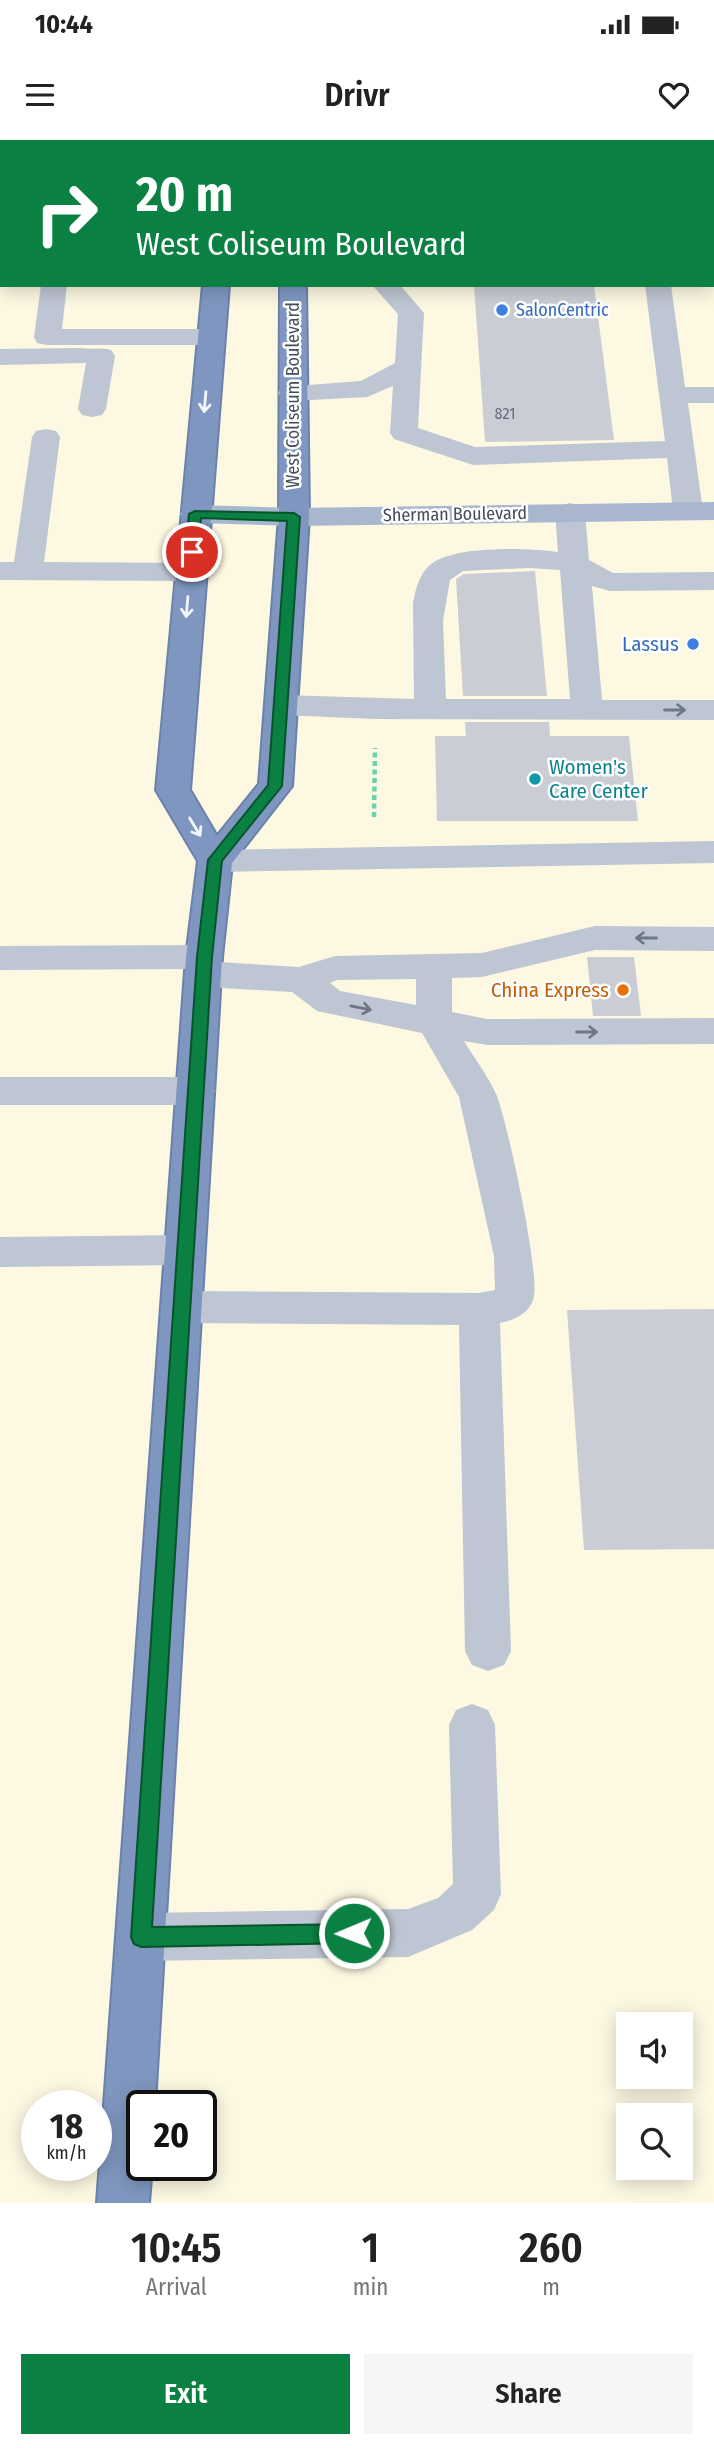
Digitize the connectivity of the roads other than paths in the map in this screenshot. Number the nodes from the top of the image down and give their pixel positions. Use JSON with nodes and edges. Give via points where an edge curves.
{"nodes":[{"id":1,"x":54,"y":287,"type":"edge"},
{"id":2,"x":216,"y":287,"type":"edge"},
{"id":3,"x":293,"y":287,"type":"edge"},
{"id":4,"x":387,"y":287,"type":"edge"},
{"id":5,"x":658,"y":287,"type":"edge"},
{"id":6,"x":210,"y":347,"type":"junction"},
{"id":7,"x":101,"y":356,"type":"junction"},
{"id":8,"x":0,"y":357,"type":"edge"},
{"id":9,"x":408,"y":367,"type":"junction"},
{"id":10,"x":292,"y":393,"type":"junction"},
{"id":11,"x":673,"y":394,"type":"junction"},
{"id":12,"x":714,"y":395,"type":"edge"},
{"id":13,"x":92,"y":409,"type":"dead end"},
{"id":14,"x":46,"y":437,"type":"dead end"},
{"id":15,"x":680,"y":449,"type":"junction"},
{"id":16,"x":701,"y":511,"type":"edge"},
{"id":17,"x":570,"y":512,"type":"junction"},
{"id":18,"x":195,"y":514,"type":"junction"},
{"id":19,"x":294,"y":517,"type":"junction"},
{"id":20,"x":574,"y":564,"type":"junction"},
{"id":21,"x":14,"y":571,"type":"edge"},
{"id":22,"x":190,"y":572,"type":"junction"},
{"id":23,"x":714,"y":582,"type":"edge"},
{"id":24,"x":282,"y":705,"type":"junction"},
{"id":25,"x":430,"y":709,"type":"junction"},
{"id":26,"x":587,"y":710,"type":"junction"},
{"id":27,"x":714,"y":710,"type":"edge"},
{"id":28,"x":714,"y":852,"type":"edge"},
{"id":29,"x":215,"y":860,"type":"junction"},
{"id":30,"x":714,"y":939,"type":"edge"},
{"id":31,"x":0,"y":958,"type":"edge"},
{"id":32,"x":204,"y":966,"type":"junction"},
{"id":33,"x":434,"y":968,"type":"junction"},
{"id":34,"x":301,"y":980,"type":"junction"},
{"id":35,"x":434,"y":1022,"type":"junction"},
{"id":36,"x":714,"y":1031,"type":"edge"},
{"id":37,"x":0,"y":1091,"type":"edge"},
{"id":38,"x":196,"y":1091,"type":"junction"},
{"id":39,"x":185,"y":1250,"type":"junction"},
{"id":40,"x":0,"y":1252,"type":"edge"},
{"id":41,"x":182,"y":1307,"type":"junction"},
{"id":42,"x":479,"y":1309,"type":"junction"},
{"id":43,"x":488,"y":1651,"type":"dead end"},
{"id":44,"x":472,"y":1724,"type":"dead end"},
{"id":45,"x":141,"y":1937,"type":"junction"},
{"id":46,"x":123,"y":2203,"type":"edge"}],
"edges":[{"from":1,"to":6,"type":"lane","via":[[47,337]]},
{"from":2,"to":6,"type":"highway"},
{"from":3,"to":10,"type":"highway","name":"West Coliseum Boulevard"},
{"from":4,"to":9,"type":"lane","via":[[411,313]]},
{"from":5,"to":11,"type":"lane"},
{"from":6,"to":7,"type":"lane"},
{"from":6,"to":18,"type":"highway","one_way":true},
{"from":7,"to":8,"type":"lane"},
{"from":7,"to":13,"type":"lane"},
{"from":9,"to":10,"type":"lane","via":[[367,389]]},
{"from":9,"to":15,"type":"lane","via":[[404,433],[473,456]]},
{"from":10,"to":19,"type":"highway","name":"West Coliseum Boulevard"},
{"from":11,"to":12,"type":"lane"},
{"from":11,"to":15,"type":"lane"},
{"from":14,"to":21,"type":"lane"},
{"from":15,"to":16,"type":"lane"},
{"from":16,"to":17,"type":"main road","name":"Sherman Boulevard"},
{"from":17,"to":19,"type":"main road","name":"Sherman Boulevard"},
{"from":17,"to":20,"type":"lane"},
{"from":18,"to":19,"type":"main road","name":"Sherman Boulevard"},
{"from":18,"to":22,"type":"highway"},
{"from":19,"to":24,"type":"highway","name":"West Coliseum Boulevard"},
{"from":20,"to":23,"type":"lane","via":[[610,582]]},
{"from":20,"to":25,"type":"lane","via":[[458,562],[445,567],[428,598]]},
{"from":20,"to":26,"type":"lane"},
{"from":21,"to":22,"type":"lane"},
{"from":22,"to":29,"type":"highway","one_way":true,"via":[[173,790]]},
{"from":24,"to":25,"type":"lane"},
{"from":24,"to":29,"type":"highway","name":"West Coliseum Boulevard","via":[[275,786]]},
{"from":25,"to":26,"type":"lane"},
{"from":26,"to":27,"type":"lane","one_way":true},
{"from":28,"to":29,"type":"lane"},
{"from":29,"to":32,"type":"highway"},
{"from":30,"to":33,"type":"lane","one_way":true,"via":[[595,938],[482,965]]},
{"from":31,"to":32,"type":"lane"},
{"from":32,"to":34,"type":"lane"},
{"from":32,"to":38,"type":"highway"},
{"from":33,"to":34,"type":"lane","via":[[335,968]]},
{"from":33,"to":35,"type":"lane"},
{"from":34,"to":35,"type":"lane","one_way":true,"via":[[330,1002]]},
{"from":35,"to":36,"type":"lane","one_way":true,"via":[[487,1032]]},
{"from":35,"to":42,"type":"lane","via":[[478,1096],[514,1256],[515,1297],[502,1307]]},
{"from":37,"to":38,"type":"lane"},
{"from":38,"to":39,"type":"highway"},
{"from":39,"to":40,"type":"lane"},
{"from":39,"to":41,"type":"highway"},
{"from":41,"to":42,"type":"lane"},
{"from":41,"to":45,"type":"highway"},
{"from":42,"to":43,"type":"lane"},
{"from":44,"to":45,"type":"lane","via":[[477,1894],[455,1914],[408,1933]]},
{"from":45,"to":46,"type":"highway"}]}
